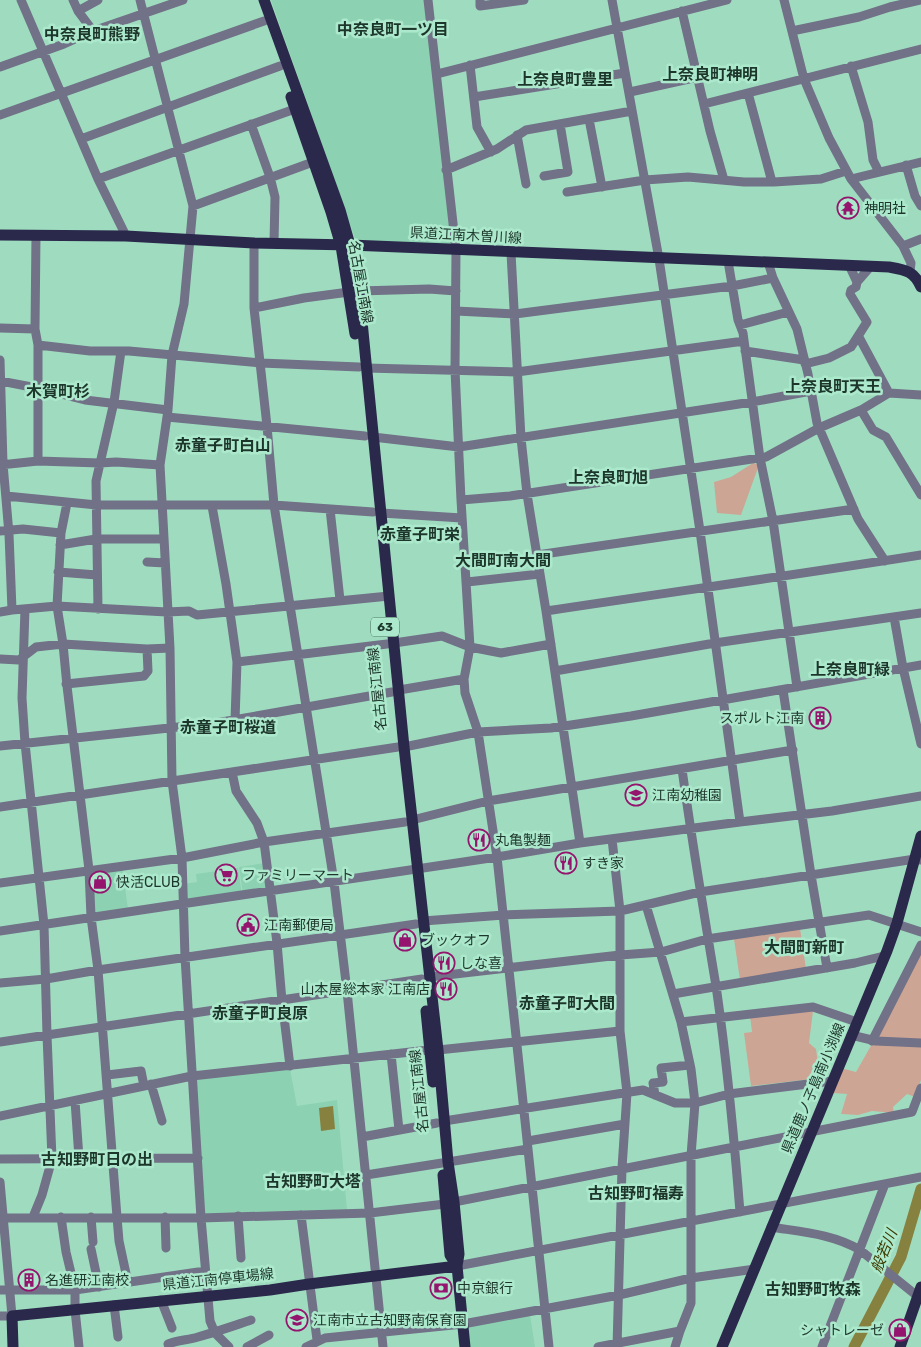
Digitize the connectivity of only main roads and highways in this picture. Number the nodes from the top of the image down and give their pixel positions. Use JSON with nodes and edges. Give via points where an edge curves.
{"nodes":[{"id":1,"x":256,"y":0,"type":"edge"},
{"id":2,"x":264,"y":0,"type":"edge"},
{"id":3,"x":0,"y":235,"type":"edge"},
{"id":4,"x":345,"y":246,"type":"junction"},
{"id":5,"x":915,"y":273,"type":"edge"},
{"id":6,"x":921,"y":288,"type":"edge"},
{"id":7,"x":921,"y":836,"type":"edge"},
{"id":8,"x":918,"y":859,"type":"edge"},
{"id":9,"x":457,"y":1266,"type":"junction"},
{"id":10,"x":920,"y":1294,"type":"edge"},
{"id":11,"x":13,"y":1347,"type":"edge"},
{"id":12,"x":465,"y":1347,"type":"edge"},
{"id":13,"x":722,"y":1347,"type":"edge"},
{"id":14,"x":900,"y":1347,"type":"edge"}],
"edges":[{"from":1,"to":4,"type":"main road","name":"名古屋江南線","number":"63"},
{"from":2,"to":4,"type":"main road","name":"名古屋江南線","number":"63","via":[[326,169]]},
{"from":3,"to":4,"type":"main road","name":"県道江南木曽川線","via":[[190,238]]},
{"from":4,"to":5,"type":"main road","name":"県道江南木曽川線","via":[[871,266]]},
{"from":4,"to":9,"type":"main road","name":"名古屋江南線","number":"63","via":[[354,291],[440,1122],[449,1203],[459,1254]]},
{"from":5,"to":6,"type":"main road"},
{"from":7,"to":8,"type":"main road","name":"県道鹿ノ子島南小渕線"},
{"from":8,"to":13,"type":"main road","name":"県道鹿ノ子島南小渕線","via":[[897,924]]},
{"from":9,"to":11,"type":"main road","name":"県道江南停車場線","via":[[270,1290],[12,1316]]},
{"from":9,"to":12,"type":"main road","name":"名古屋江南線","number":"63"},
{"from":10,"to":14,"type":"main road"}]}
